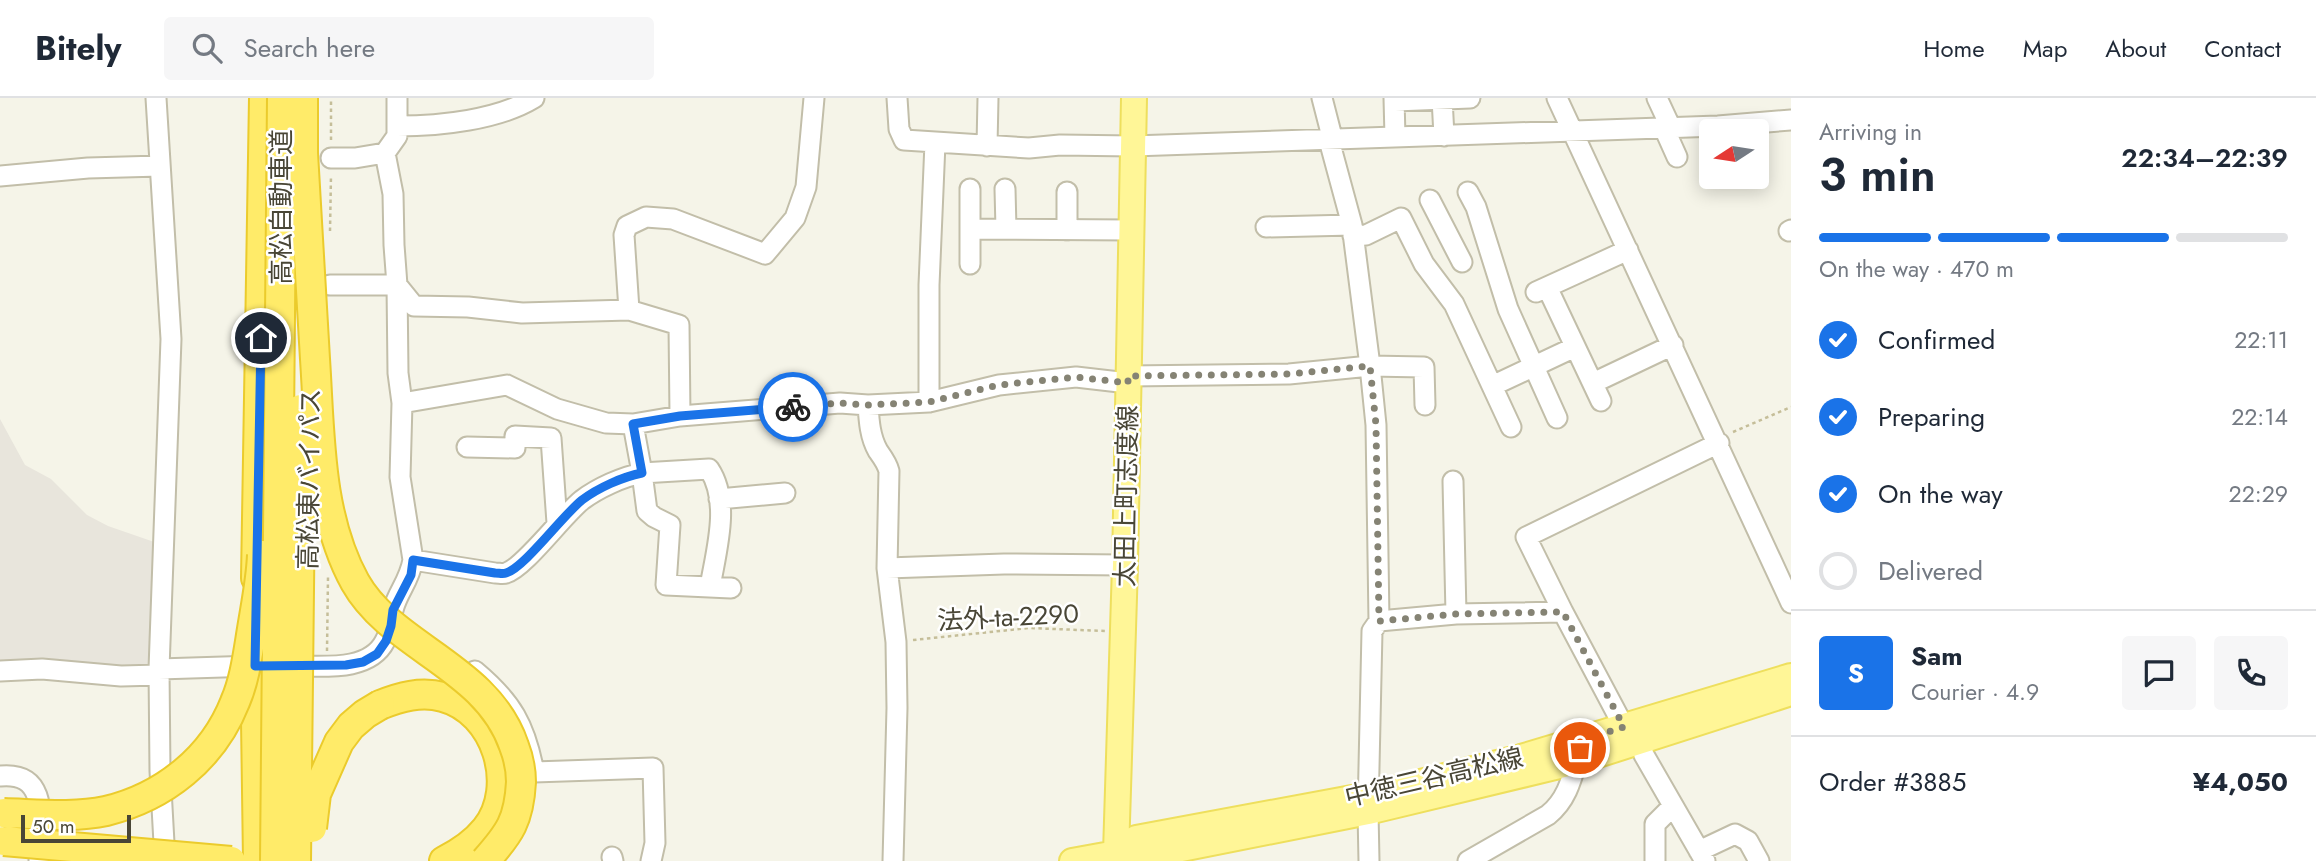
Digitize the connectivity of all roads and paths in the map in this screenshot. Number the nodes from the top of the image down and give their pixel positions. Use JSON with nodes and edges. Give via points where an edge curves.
{"nodes":[{"id":1,"x":156,"y":98,"type":"edge"},
{"id":2,"x":264,"y":98,"type":"edge"},
{"id":3,"x":282,"y":98,"type":"edge"},
{"id":4,"x":303,"y":98,"type":"edge"},
{"id":5,"x":314,"y":98,"type":"edge"},
{"id":6,"x":397,"y":98,"type":"edge"},
{"id":7,"x":534,"y":98,"type":"edge"},
{"id":8,"x":814,"y":98,"type":"edge"},
{"id":9,"x":897,"y":98,"type":"edge"},
{"id":10,"x":988,"y":98,"type":"edge"},
{"id":11,"x":1134,"y":98,"type":"edge"},
{"id":12,"x":1322,"y":98,"type":"edge"},
{"id":13,"x":1470,"y":98,"type":"edge"},
{"id":14,"x":1557,"y":98,"type":"edge"},
{"id":15,"x":1657,"y":98,"type":"edge"},
{"id":16,"x":1442,"y":99,"type":"edge"},
{"id":17,"x":1394,"y":100,"type":"edge"},
{"id":18,"x":1791,"y":120,"type":"edge"},
{"id":19,"x":398,"y":125,"type":"junction"},
{"id":20,"x":1667,"y":128,"type":"junction"},
{"id":21,"x":1572,"y":131,"type":"junction"},
{"id":22,"x":1444,"y":136,"type":"junction"},
{"id":23,"x":1395,"y":137,"type":"junction"},
{"id":24,"x":1329,"y":139,"type":"junction"},
{"id":25,"x":934,"y":143,"type":"junction"},
{"id":26,"x":988,"y":146,"type":"junction"},
{"id":27,"x":1133,"y":146,"type":"junction"},
{"id":28,"x":303,"y":153,"type":"junction"},
{"id":29,"x":385,"y":153,"type":"junction"},
{"id":30,"x":1677,"y":157,"type":"dead end"},
{"id":31,"x":331,"y":158,"type":"dead end"},
{"id":32,"x":160,"y":166,"type":"junction"},
{"id":33,"x":0,"y":176,"type":"edge"},
{"id":34,"x":970,"y":189,"type":"dead end"},
{"id":35,"x":1005,"y":189,"type":"dead end"},
{"id":36,"x":1468,"y":191,"type":"dead end"},
{"id":37,"x":1067,"y":192,"type":"dead end"},
{"id":38,"x":1430,"y":200,"type":"dead end"},
{"id":39,"x":1266,"y":227,"type":"dead end"},
{"id":40,"x":970,"y":229,"type":"junction"},
{"id":41,"x":1006,"y":229,"type":"junction"},
{"id":42,"x":1067,"y":230,"type":"junction"},
{"id":43,"x":1131,"y":230,"type":"junction"},
{"id":44,"x":1352,"y":230,"type":"junction"},
{"id":45,"x":1628,"y":250,"type":"junction"},
{"id":46,"x":1490,"y":251,"type":"junction"},
{"id":47,"x":1462,"y":262,"type":"junction"},
{"id":48,"x":970,"y":264,"type":"dead end"},
{"id":49,"x":1434,"y":276,"type":"junction"},
{"id":50,"x":330,"y":285,"type":"dead end"},
{"id":51,"x":397,"y":285,"type":"junction"},
{"id":52,"x":629,"y":310,"type":"junction"},
{"id":53,"x":1673,"y":345,"type":"junction"},
{"id":54,"x":1575,"y":347,"type":"junction"},
{"id":55,"x":1370,"y":366,"type":"junction"},
{"id":56,"x":1534,"y":366,"type":"junction"},
{"id":57,"x":1128,"y":379,"type":"junction"},
{"id":58,"x":1492,"y":386,"type":"junction"},
{"id":59,"x":929,"y":402,"type":"junction"},
{"id":60,"x":402,"y":403,"type":"junction"},
{"id":61,"x":868,"y":405,"type":"junction"},
{"id":62,"x":1424,"y":405,"type":"dead end"},
{"id":63,"x":1791,"y":407,"type":"edge"},
{"id":64,"x":680,"y":416,"type":"junction"},
{"id":65,"x":1557,"y":418,"type":"dead end"},
{"id":66,"x":633,"y":424,"type":"junction"},
{"id":67,"x":1511,"y":427,"type":"dead end"},
{"id":68,"x":1718,"y":441,"type":"junction"},
{"id":69,"x":467,"y":447,"type":"dead end"},
{"id":70,"x":642,"y":473,"type":"junction"},
{"id":71,"x":280,"y":474,"type":"junction"},
{"id":72,"x":1453,"y":481,"type":"dead end"},
{"id":73,"x":785,"y":493,"type":"dead end"},
{"id":74,"x":719,"y":499,"type":"junction"},
{"id":75,"x":557,"y":523,"type":"junction"},
{"id":76,"x":413,"y":560,"type":"junction"},
{"id":77,"x":1125,"y":565,"type":"junction"},
{"id":78,"x":887,"y":568,"type":"junction"},
{"id":79,"x":710,"y":587,"type":"junction"},
{"id":80,"x":731,"y":588,"type":"dead end"},
{"id":81,"x":1791,"y":603,"type":"edge"},
{"id":82,"x":393,"y":610,"type":"junction"},
{"id":83,"x":1563,"y":612,"type":"junction"},
{"id":84,"x":1457,"y":614,"type":"junction"},
{"id":85,"x":1379,"y":621,"type":"junction"},
{"id":86,"x":1122,"y":631,"type":"junction"},
{"id":87,"x":896,"y":642,"type":"junction"},
{"id":88,"x":306,"y":665,"type":"junction"},
{"id":89,"x":255,"y":666,"type":"junction"},
{"id":90,"x":0,"y":671,"type":"edge"},
{"id":91,"x":159,"y":672,"type":"junction"},
{"id":92,"x":1791,"y":676,"type":"edge"},
{"id":93,"x":1791,"y":694,"type":"edge"},
{"id":94,"x":1633,"y":731,"type":"junction"},
{"id":95,"x":1580,"y":750,"type":"junction"},
{"id":96,"x":534,"y":772,"type":"junction"},
{"id":97,"x":0,"y":776,"type":"edge"},
{"id":98,"x":1368,"y":803,"type":"junction"},
{"id":99,"x":1673,"y":806,"type":"junction"},
{"id":100,"x":2,"y":836,"type":"edge"},
{"id":101,"x":1702,"y":856,"type":"edge"},
{"id":102,"x":1116,"y":857,"type":"edge"},
{"id":103,"x":38,"y":861,"type":"edge"},
{"id":104,"x":83,"y":861,"type":"edge"},
{"id":105,"x":164,"y":861,"type":"edge"},
{"id":106,"x":231,"y":861,"type":"edge"},
{"id":107,"x":258,"y":861,"type":"edge"},
{"id":108,"x":293,"y":861,"type":"edge"},
{"id":109,"x":443,"y":861,"type":"edge"},
{"id":110,"x":485,"y":861,"type":"edge"},
{"id":111,"x":496,"y":861,"type":"edge"},
{"id":112,"x":652,"y":861,"type":"edge"},
{"id":113,"x":893,"y":861,"type":"edge"},
{"id":114,"x":1072,"y":861,"type":"edge"},
{"id":115,"x":1369,"y":861,"type":"edge"},
{"id":116,"x":1468,"y":861,"type":"edge"},
{"id":117,"x":1655,"y":861,"type":"edge"},
{"id":118,"x":1759,"y":861,"type":"edge"}],
"edges":[{"from":1,"to":32,"type":"street"},
{"from":2,"to":89,"type":"highway","name":"高松東バイパス"},
{"from":3,"to":71,"type":"highway","name":"高松自動車道","bridge":true},
{"from":4,"to":28,"type":"highway","name":"高松自動車道","bridge":true},
{"from":5,"to":88,"type":"highway","name":"高松東バイパス"},
{"from":6,"to":19,"type":"street"},
{"from":7,"to":19,"type":"street","via":[[517,109],[435,126]]},
{"from":8,"to":52,"type":"street","via":[[806,187],[795,218],[765,254],[673,219],[646,217],[627,226],[624,235]]},
{"from":9,"to":25,"type":"street","via":[[904,140]]},
{"from":10,"to":26,"type":"street"},
{"from":11,"to":27,"type":"main road","name":"太田上町志度線"},
{"from":12,"to":24,"type":"street"},
{"from":13,"to":16,"type":"street"},
{"from":14,"to":21,"type":"street"},
{"from":15,"to":20,"type":"street"},
{"from":16,"to":17,"type":"street"},
{"from":16,"to":22,"type":"street"},
{"from":17,"to":23,"type":"street"},
{"from":18,"to":20,"type":"street"},
{"from":19,"to":29,"type":"street","via":[[397,136]]},
{"from":20,"to":21,"type":"street"},
{"from":20,"to":30,"type":"street"},
{"from":21,"to":22,"type":"street"},
{"from":21,"to":45,"type":"street"},
{"from":22,"to":23,"type":"street"},
{"from":23,"to":24,"type":"street"},
{"from":24,"to":27,"type":"street"},
{"from":24,"to":44,"type":"street"},
{"from":25,"to":26,"type":"street"},
{"from":25,"to":59,"type":"street"},
{"from":26,"to":27,"type":"street"},
{"from":27,"to":43,"type":"main road","name":"太田上町志度線"},
{"from":28,"to":108,"type":"highway","name":"高松自動車道","bridge":true},
{"from":28,"to":110,"type":"highway","bridge":true,"via":[[322,468],[336,541],[355,582],[377,612],[483,695],[508,727],[522,767],[520,805],[507,837]]},
{"from":29,"to":31,"type":"street"},
{"from":29,"to":51,"type":"street","via":[[393,194]]},
{"from":32,"to":33,"type":"street"},
{"from":32,"to":91,"type":"street","via":[[171,339]]},
{"from":34,"to":40,"type":"street"},
{"from":35,"to":41,"type":"street"},
{"from":36,"to":46,"type":"street"},
{"from":37,"to":42,"type":"street"},
{"from":38,"to":47,"type":"street"},
{"from":39,"to":44,"type":"street"},
{"from":40,"to":41,"type":"street"},
{"from":40,"to":48,"type":"street"},
{"from":41,"to":42,"type":"street"},
{"from":42,"to":43,"type":"street"},
{"from":43,"to":57,"type":"main road","name":"太田上町志度線"},
{"from":44,"to":49,"type":"street","via":[[1366,235],[1401,218]]},
{"from":44,"to":55,"type":"street"},
{"from":45,"to":53,"type":"street"},
{"from":45,"to":54,"type":"street","via":[[1541,290]]},
{"from":46,"to":47,"type":"street"},
{"from":46,"to":56,"type":"street","via":[[1508,309]]},
{"from":47,"to":49,"type":"street"},
{"from":49,"to":58,"type":"street","via":[[1454,304]]},
{"from":50,"to":51,"type":"street"},
{"from":51,"to":52,"type":"street","via":[[414,306],[522,313]]},
{"from":51,"to":60,"type":"street"},
{"from":52,"to":64,"type":"street","via":[[679,325]]},
{"from":53,"to":54,"type":"street","via":[[1597,392]]},
{"from":53,"to":68,"type":"street"},
{"from":54,"to":56,"type":"street"},
{"from":55,"to":57,"type":"street","via":[[1289,374]]},
{"from":55,"to":62,"type":"street","via":[[1424,367]]},
{"from":55,"to":85,"type":"street","via":[[1376,425]]},
{"from":56,"to":58,"type":"street"},
{"from":56,"to":65,"type":"street"},
{"from":57,"to":59,"type":"street","via":[[1017,382]]},
{"from":57,"to":77,"type":"main road","name":"太田上町志度線"},
{"from":58,"to":67,"type":"street"},
{"from":59,"to":61,"type":"street"},
{"from":60,"to":66,"type":"street","via":[[506,386],[580,416]]},
{"from":60,"to":76,"type":"street","via":[[400,477]]},
{"from":61,"to":64,"type":"street","via":[[840,403]]},
{"from":61,"to":78,"type":"street","via":[[872,435],[889,471]]},
{"from":63,"to":68,"type":"path"},
{"from":64,"to":66,"type":"street"},
{"from":66,"to":70,"type":"street"},
{"from":68,"to":81,"type":"street"},
{"from":68,"to":83,"type":"street","via":[[1526,537]]},
{"from":69,"to":75,"type":"street","via":[[515,448],[515,436],[551,438]]},
{"from":70,"to":74,"type":"street","via":[[709,469]]},
{"from":70,"to":75,"type":"street","via":[[583,499]]},
{"from":70,"to":79,"type":"street","via":[[646,511],[670,524],[666,585]]},
{"from":71,"to":100,"type":"highway","bridge":true,"via":[[265,503],[261,576],[244,674],[235,702],[208,748],[173,782],[129,805],[75,814]]},
{"from":71,"to":108,"type":"highway","name":"高松自動車道","bridge":true},
{"from":72,"to":84,"type":"street"},
{"from":73,"to":74,"type":"street"},
{"from":74,"to":79,"type":"street"},
{"from":75,"to":76,"type":"street","via":[[521,564],[507,573]]},
{"from":76,"to":82,"type":"street","via":[[411,575]]},
{"from":77,"to":78,"type":"street"},
{"from":77,"to":86,"type":"main road","name":"太田上町志度線"},
{"from":78,"to":87,"type":"street"},
{"from":79,"to":80,"type":"street"},
{"from":82,"to":88,"type":"street","via":[[386,641],[377,654],[354,664]]},
{"from":82,"to":96,"type":"street","via":[[498,690],[528,743]]},
{"from":83,"to":84,"type":"street"},
{"from":83,"to":94,"type":"street"},
{"from":84,"to":85,"type":"street"},
{"from":85,"to":98,"type":"street","via":[[1372,631]]},
{"from":86,"to":87,"type":"path","name":"法外-ta-2290","via":[[1029,628]]},
{"from":86,"to":102,"type":"main road","name":"太田上町志度線"},
{"from":87,"to":113,"type":"street"},
{"from":88,"to":89,"type":"street"},
{"from":88,"to":108,"type":"highway","name":"高松東バイパス"},
{"from":89,"to":91,"type":"street"},
{"from":89,"to":107,"type":"highway","name":"高松東バイパス"},
{"from":90,"to":91,"type":"street","via":[[42,669],[121,677]]},
{"from":91,"to":105,"type":"street"},
{"from":92,"to":94,"type":"main road","name":"中徳三谷高松線"},
{"from":93,"to":94,"type":"main road","name":"中徳三谷高松線"},
{"from":94,"to":95,"type":"main road","name":"中徳三谷高松線"},
{"from":94,"to":99,"type":"street"},
{"from":95,"to":98,"type":"main road","name":"中徳三谷高松線","via":[[1521,757]]},
{"from":95,"to":116,"type":"street","via":[[1558,807]]},
{"from":96,"to":111,"type":"street","via":[[522,825]]},
{"from":96,"to":112,"type":"street","via":[[653,768]]},
{"from":97,"to":103,"type":"street","via":[[15,775],[27,781],[40,797]]},
{"from":98,"to":102,"type":"main road","name":"中徳三谷高松線","via":[[1136,838]]},
{"from":98,"to":115,"type":"street"},
{"from":99,"to":101,"type":"street"},
{"from":99,"to":117,"type":"street","via":[[1655,824]]},
{"from":100,"to":104,"type":"highway"},
{"from":100,"to":106,"type":"highway","bridge":true},
{"from":101,"to":118,"type":"street","via":[[1735,834],[1748,841]]},
{"from":102,"to":114,"type":"main road","name":"中徳三谷高松線"},
{"from":108,"to":109,"type":"highway","bridge":true,"via":[[312,830],[316,793],[351,726],[380,705],[402,696],[421,695],[466,707],[490,734],[502,767],[501,798],[488,827],[465,850]]}]}
